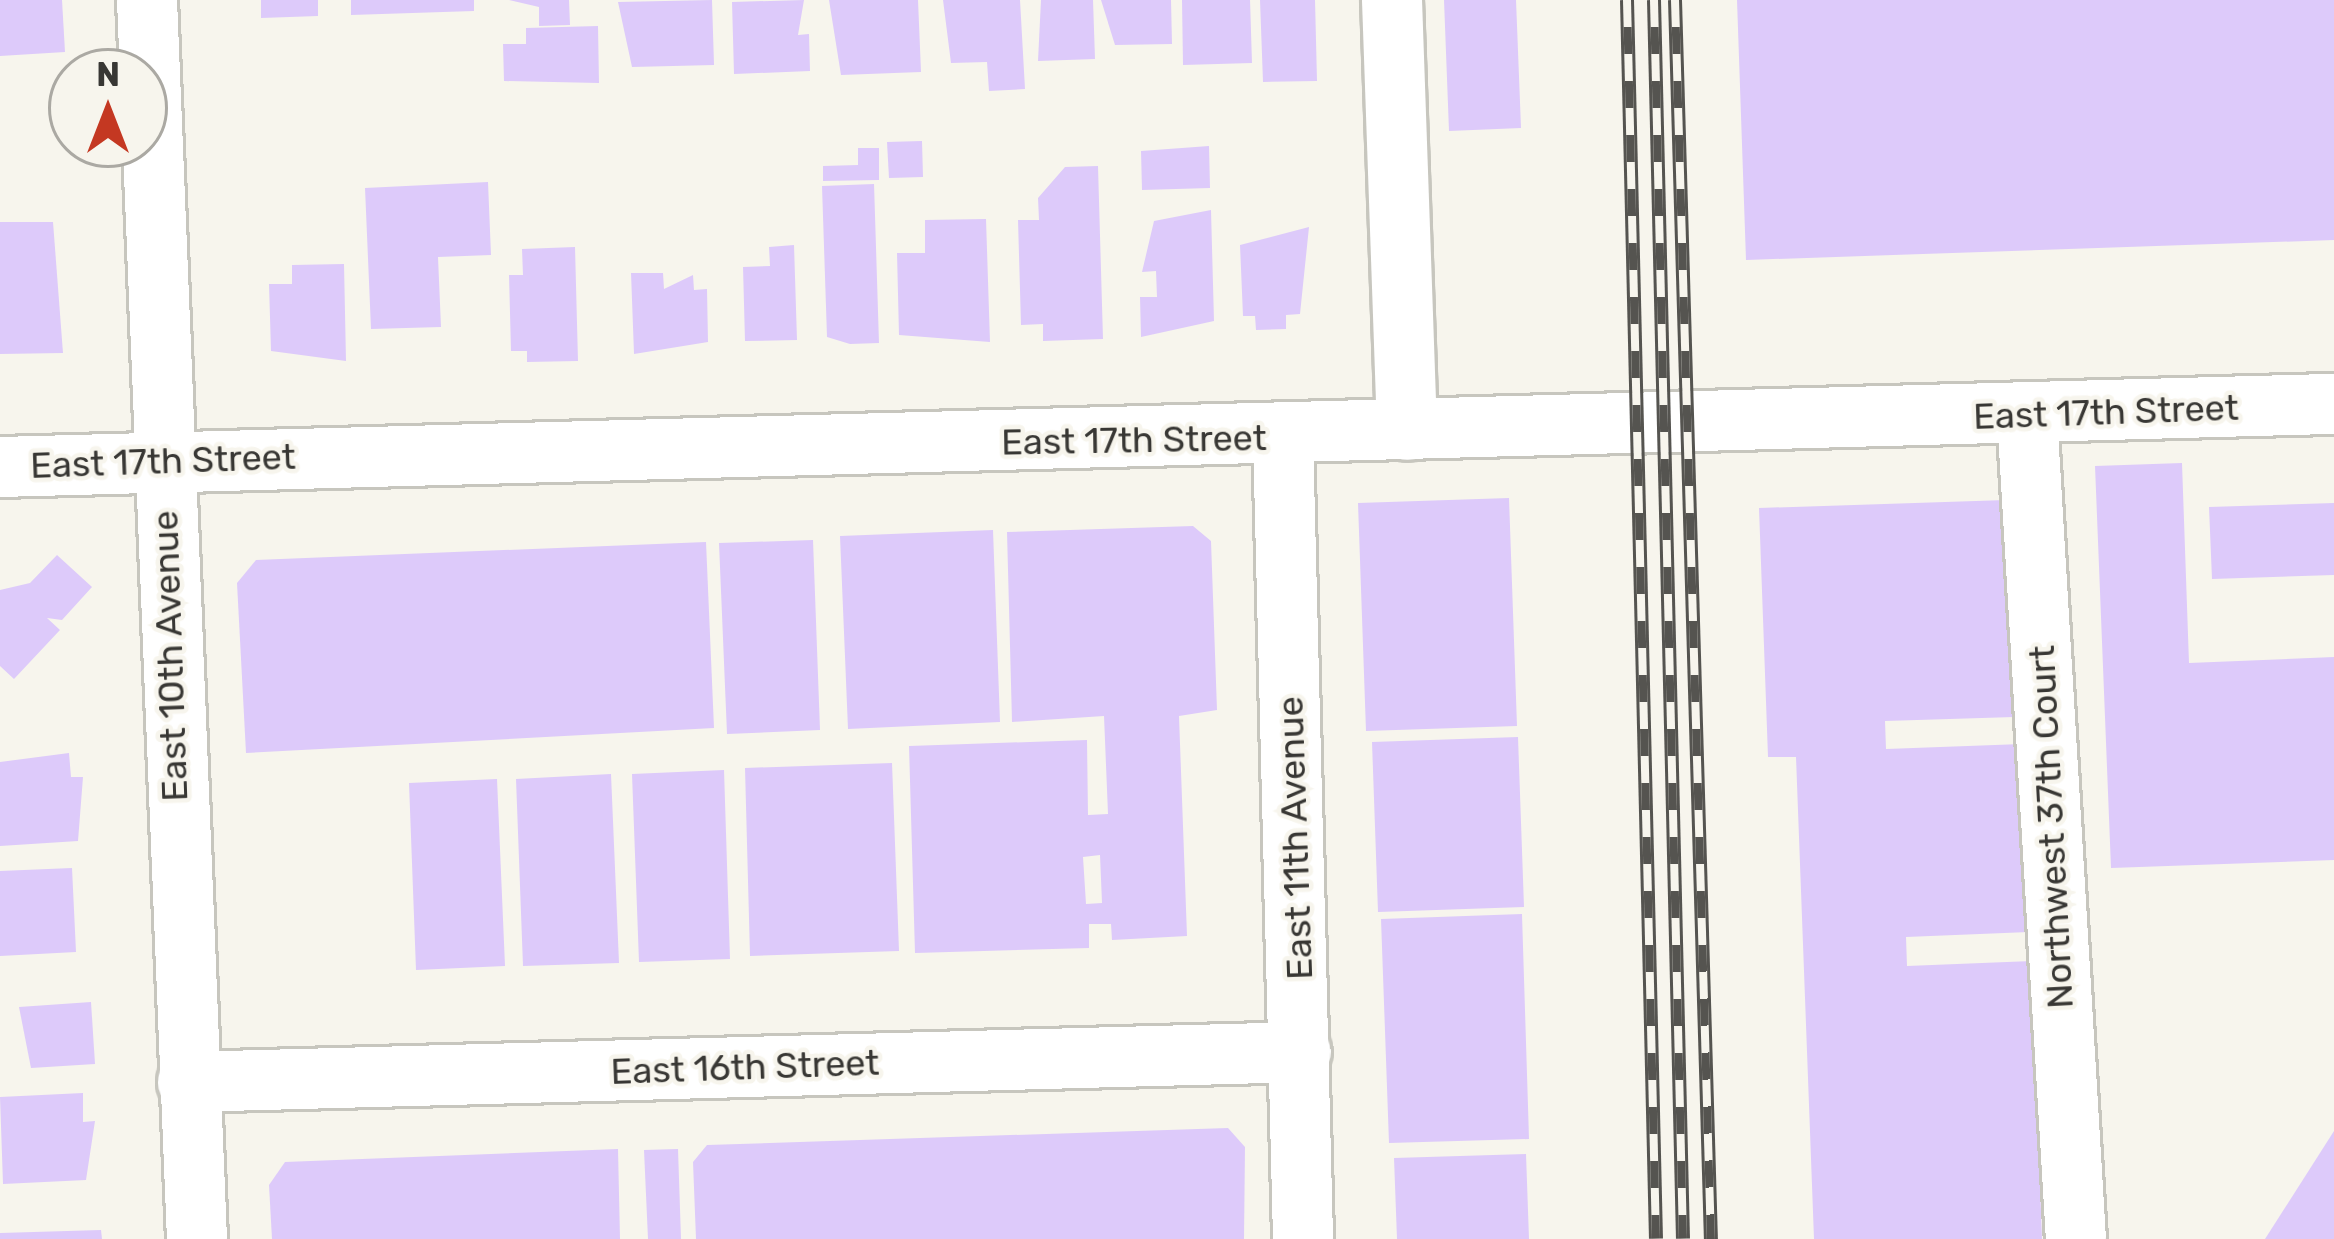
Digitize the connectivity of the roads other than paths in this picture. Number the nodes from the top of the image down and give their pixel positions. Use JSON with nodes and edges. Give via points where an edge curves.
{"nodes":[{"id":1,"x":147,"y":0,"type":"edge"},
{"id":2,"x":1392,"y":0,"type":"edge"},
{"id":3,"x":2334,"y":404,"type":"edge"},
{"id":4,"x":2026,"y":415,"type":"junction"},
{"id":5,"x":1407,"y":430,"type":"junction"},
{"id":6,"x":1283,"y":437,"type":"junction"},
{"id":7,"x":162,"y":460,"type":"junction"},
{"id":8,"x":0,"y":466,"type":"edge"},
{"id":9,"x":1301,"y":1052,"type":"junction"},
{"id":10,"x":188,"y":1082,"type":"junction"},
{"id":11,"x":197,"y":1239,"type":"edge"},
{"id":12,"x":1303,"y":1239,"type":"edge"},
{"id":13,"x":2076,"y":1239,"type":"edge"}],
"edges":[{"from":1,"to":7,"type":"street","name":"East 10th Avenue"},
{"from":2,"to":5,"type":"street"},
{"from":3,"to":4,"type":"street","name":"East 17th Street"},
{"from":4,"to":5,"type":"street","name":"East 17th Street"},
{"from":4,"to":13,"type":"street","name":"Northwest 37th Court"},
{"from":5,"to":6,"type":"street","name":"East 17th Street"},
{"from":6,"to":7,"type":"street","name":"East 17th Street"},
{"from":6,"to":9,"type":"street","name":"East 11th Avenue"},
{"from":7,"to":8,"type":"street","name":"East 17th Street"},
{"from":7,"to":10,"type":"street","name":"East 10th Avenue"},
{"from":9,"to":10,"type":"street","name":"East 16th Street"},
{"from":9,"to":12,"type":"street","name":"East 11th Avenue"},
{"from":10,"to":11,"type":"street","name":"East 10th Avenue"}]}
